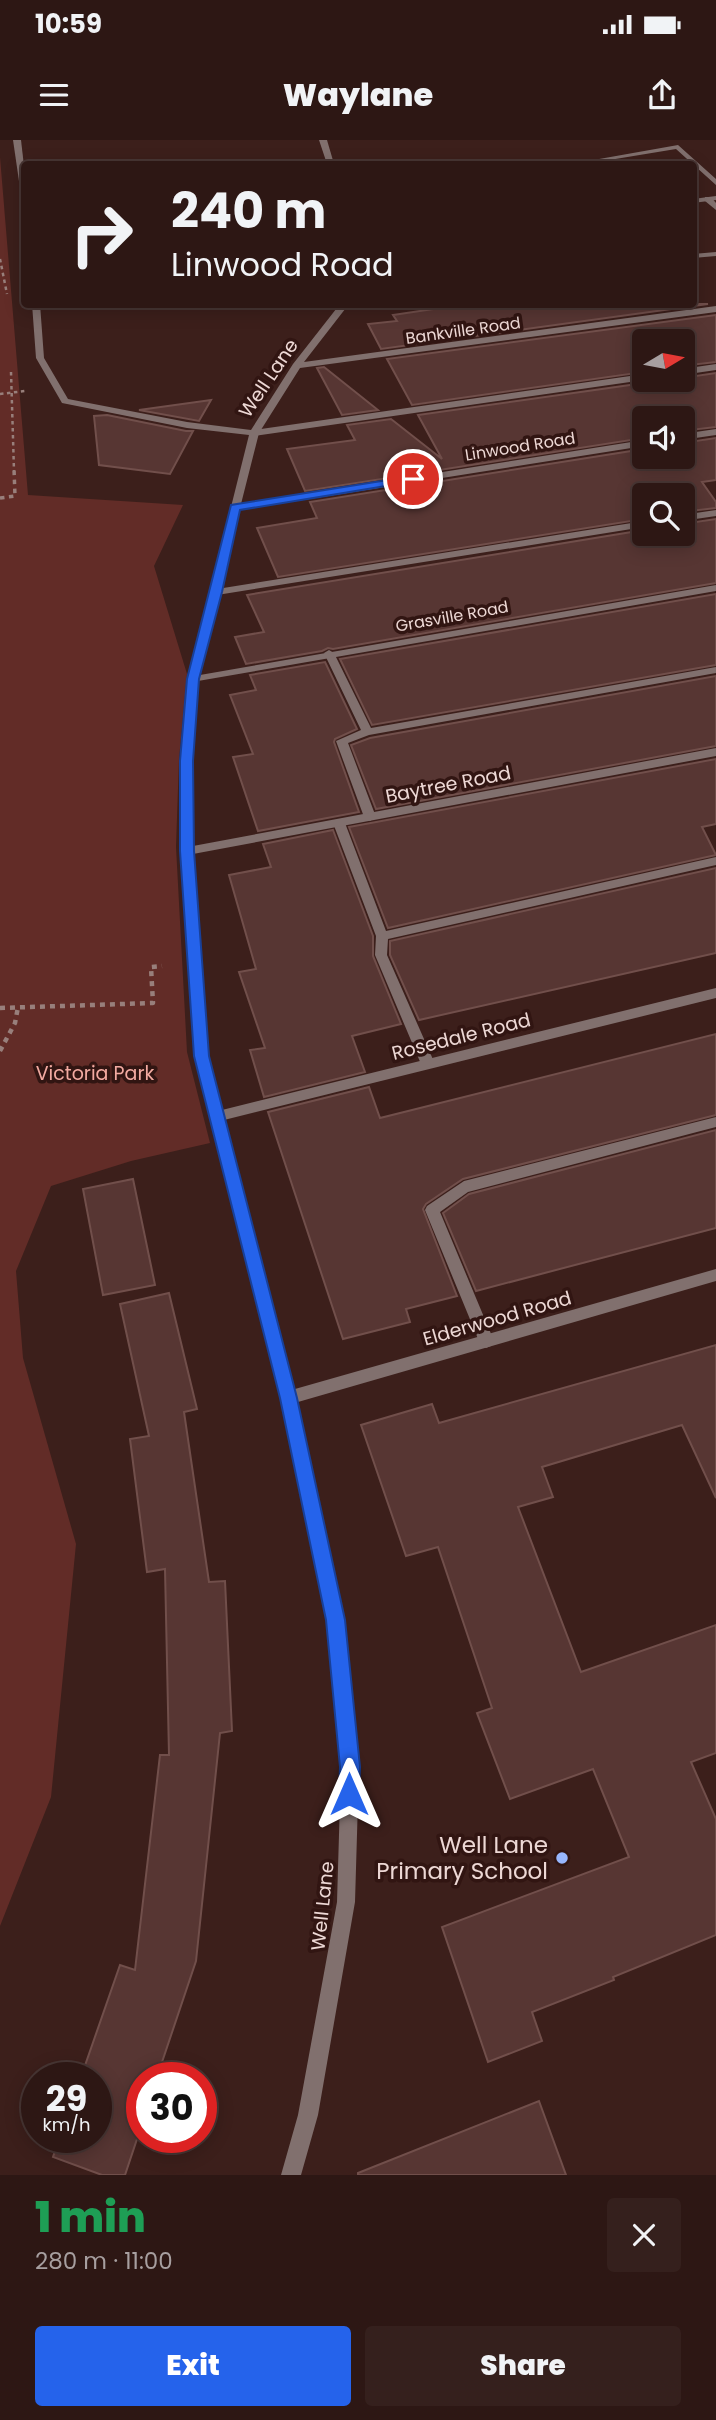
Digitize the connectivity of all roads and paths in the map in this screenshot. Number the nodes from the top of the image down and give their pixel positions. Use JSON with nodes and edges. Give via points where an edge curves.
{"nodes":[{"id":1,"x":17,"y":140,"type":"edge"},
{"id":2,"x":323,"y":140,"type":"edge"},
{"id":3,"x":330,"y":161,"type":"edge"},
{"id":4,"x":593,"y":161,"type":"edge"},
{"id":5,"x":693,"y":161,"type":"edge"},
{"id":6,"x":697,"y":165,"type":"edge"},
{"id":7,"x":21,"y":167,"type":"edge"},
{"id":8,"x":716,"y":183,"type":"edge"},
{"id":9,"x":712,"y":199,"type":"edge"},
{"id":10,"x":716,"y":208,"type":"edge"},
{"id":11,"x":716,"y":254,"type":"edge"},
{"id":12,"x":697,"y":256,"type":"edge"},
{"id":13,"x":36,"y":308,"type":"edge"},
{"id":14,"x":342,"y":308,"type":"edge"},
{"id":15,"x":716,"y":309,"type":"edge"},
{"id":16,"x":296,"y":366,"type":"junction"},
{"id":17,"x":716,"y":367,"type":"edge"},
{"id":18,"x":695,"y":370,"type":"edge"},
{"id":19,"x":632,"y":379,"type":"edge"},
{"id":20,"x":12,"y":393,"type":"dead end"},
{"id":21,"x":716,"y":432,"type":"edge"},
{"id":22,"x":254,"y":433,"type":"junction"},
{"id":23,"x":695,"y":435,"type":"edge"},
{"id":24,"x":632,"y":445,"type":"edge"},
{"id":25,"x":0,"y":498,"type":"edge"},
{"id":26,"x":235,"y":508,"type":"junction"},
{"id":27,"x":716,"y":513,"type":"edge"},
{"id":28,"x":695,"y":516,"type":"edge"},
{"id":29,"x":632,"y":526,"type":"edge"},
{"id":30,"x":716,"y":588,"type":"edge"},
{"id":31,"x":217,"y":592,"type":"junction"},
{"id":32,"x":329,"y":653,"type":"junction"},
{"id":33,"x":716,"y":670,"type":"edge"},
{"id":34,"x":193,"y":679,"type":"junction"},
{"id":35,"x":367,"y":732,"type":"junction"},
{"id":36,"x":716,"y":752,"type":"edge"},
{"id":37,"x":370,"y":817,"type":"junction"},
{"id":38,"x":339,"y":823,"type":"junction"},
{"id":39,"x":187,"y":851,"type":"junction"},
{"id":40,"x":716,"y":861,"type":"edge"},
{"id":41,"x":382,"y":936,"type":"junction"},
{"id":42,"x":194,"y":963,"type":"junction"},
{"id":43,"x":716,"y":993,"type":"edge"},
{"id":44,"x":18,"y":1007,"type":"junction"},
{"id":45,"x":0,"y":1008,"type":"edge"},
{"id":46,"x":0,"y":1051,"type":"edge"},
{"id":47,"x":428,"y":1064,"type":"junction"},
{"id":48,"x":215,"y":1117,"type":"junction"},
{"id":49,"x":716,"y":1122,"type":"edge"},
{"id":50,"x":716,"y":1275,"type":"edge"},
{"id":51,"x":486,"y":1340,"type":"junction"},
{"id":52,"x":289,"y":1398,"type":"junction"},
{"id":53,"x":291,"y":2175,"type":"edge"}],
"edges":[{"from":1,"to":7,"type":"street"},
{"from":2,"to":3,"type":"street"},
{"from":4,"to":5,"type":"street","via":[[678,147]]},
{"from":6,"to":8,"type":"street"},
{"from":9,"to":10,"type":"street"},
{"from":11,"to":12,"type":"street"},
{"from":13,"to":22,"type":"street","via":[[40,358],[65,401]]},
{"from":14,"to":16,"type":"street","name":"Well Lane"},
{"from":15,"to":16,"type":"street","name":"Bankville Road"},
{"from":16,"to":22,"type":"street","name":"Well Lane"},
{"from":17,"to":18,"type":"street"},
{"from":19,"to":22,"type":"street"},
{"from":20,"to":25,"type":"path","via":[[15,496]]},
{"from":21,"to":23,"type":"street"},
{"from":22,"to":26,"type":"street","name":"Well Lane"},
{"from":24,"to":26,"type":"street","name":"Linwood Road"},
{"from":26,"to":31,"type":"street","name":"Well Lane"},
{"from":27,"to":28,"type":"street"},
{"from":29,"to":31,"type":"street"},
{"from":30,"to":32,"type":"street","name":"Grasville Road"},
{"from":31,"to":34,"type":"street","name":"Well Lane"},
{"from":32,"to":34,"type":"street","name":"Grasville Road"},
{"from":32,"to":35,"type":"street"},
{"from":33,"to":35,"type":"street"},
{"from":34,"to":39,"type":"street","name":"Well Lane"},
{"from":35,"to":37,"type":"street","via":[[342,741]]},
{"from":36,"to":37,"type":"street","name":"Baytree Road"},
{"from":37,"to":38,"type":"street","name":"Baytree Road"},
{"from":38,"to":39,"type":"street","name":"Baytree Road"},
{"from":38,"to":41,"type":"street"},
{"from":39,"to":42,"type":"street","name":"Well Lane"},
{"from":40,"to":41,"type":"street"},
{"from":41,"to":47,"type":"street","via":[[381,955]]},
{"from":42,"to":44,"type":"path","via":[[151,967],[153,1003]]},
{"from":42,"to":48,"type":"street","name":"Well Lane","via":[[201,1056]]},
{"from":43,"to":47,"type":"street","name":"Rosedale Road"},
{"from":44,"to":45,"type":"path"},
{"from":44,"to":46,"type":"path"},
{"from":47,"to":48,"type":"street","name":"Rosedale Road"},
{"from":48,"to":52,"type":"street","name":"Well Lane"},
{"from":49,"to":51,"type":"street","via":[[464,1187],[432,1210]]},
{"from":50,"to":51,"type":"street","name":"Elderwood Road"},
{"from":51,"to":52,"type":"street","name":"Elderwood Road"},
{"from":52,"to":53,"type":"street","name":"Well Lane","via":[[336,1620],[350,1767],[346,1902],[308,2115]]}]}
